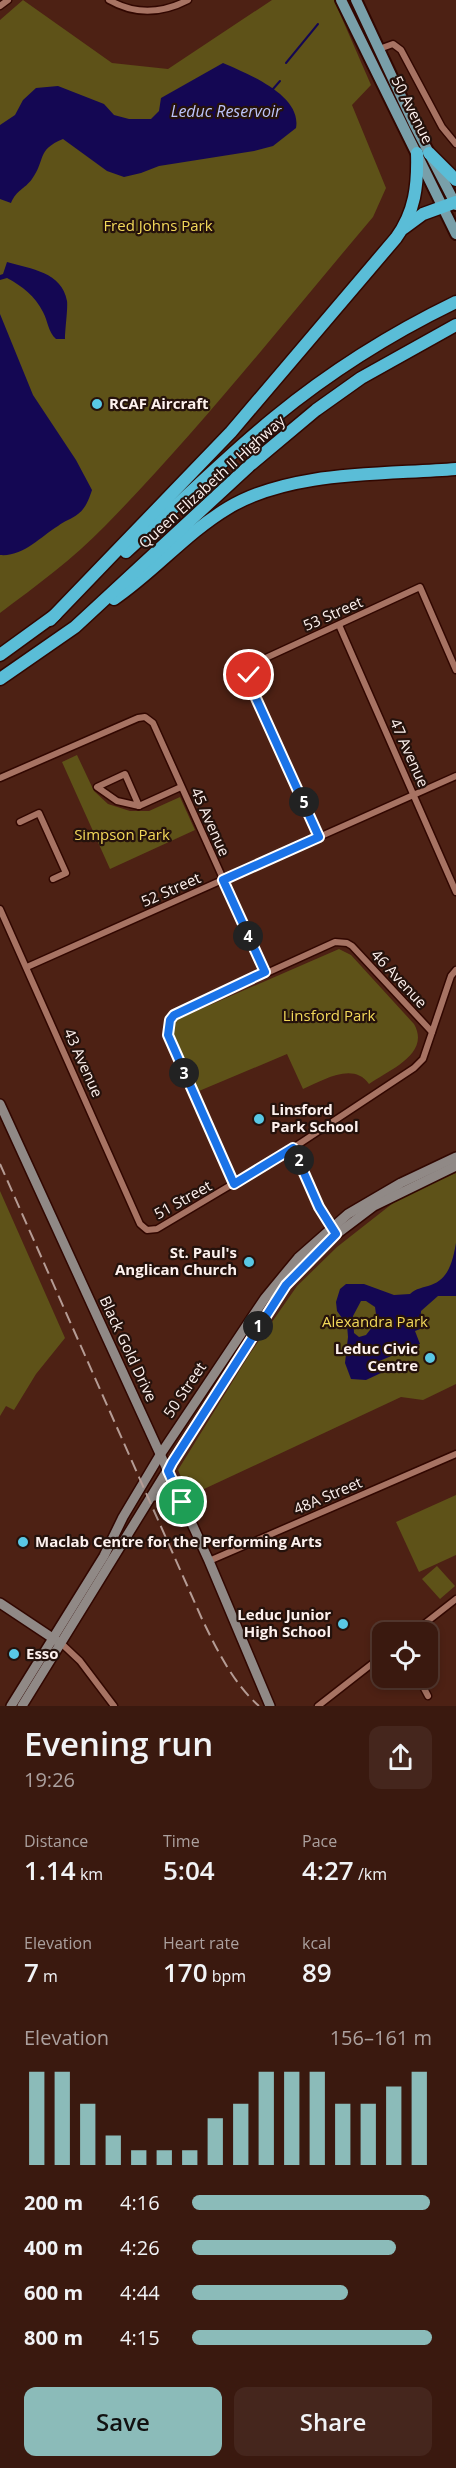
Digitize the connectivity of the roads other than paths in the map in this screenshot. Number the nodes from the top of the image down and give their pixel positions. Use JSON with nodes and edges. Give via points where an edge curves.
{"nodes":[{"id":1,"x":8,"y":0,"type":"edge"},
{"id":2,"x":109,"y":0,"type":"edge"},
{"id":3,"x":188,"y":0,"type":"edge"},
{"id":4,"x":341,"y":0,"type":"edge"},
{"id":5,"x":356,"y":0,"type":"edge"},
{"id":6,"x":0,"y":6,"type":"edge"},
{"id":7,"x":379,"y":49,"type":"junction"},
{"id":8,"x":456,"y":144,"type":"edge"},
{"id":9,"x":423,"y":153,"type":"junction"},
{"id":10,"x":456,"y":180,"type":"edge"},
{"id":11,"x":453,"y":206,"type":"edge"},
{"id":12,"x":403,"y":228,"type":"junction"},
{"id":13,"x":456,"y":234,"type":"edge"},
{"id":14,"x":456,"y":302,"type":"edge"},
{"id":15,"x":456,"y":325,"type":"edge"},
{"id":16,"x":456,"y":468,"type":"edge"},
{"id":17,"x":50,"y":620,"type":"junction"},
{"id":18,"x":339,"y":625,"type":"junction"},
{"id":19,"x":75,"y":627,"type":"junction"},
{"id":20,"x":0,"y":655,"type":"edge"},
{"id":21,"x":456,"y":670,"type":"edge"},
{"id":22,"x":0,"y":679,"type":"edge"},
{"id":23,"x":456,"y":776,"type":"edge"},
{"id":24,"x":0,"y":778,"type":"edge"},
{"id":25,"x":181,"y":787,"type":"junction"},
{"id":26,"x":414,"y":795,"type":"junction"},
{"id":27,"x":139,"y":806,"type":"junction"},
{"id":28,"x":20,"y":822,"type":"dead end"},
{"id":29,"x":319,"y":837,"type":"junction"},
{"id":30,"x":53,"y":879,"type":"dead end"},
{"id":31,"x":223,"y":880,"type":"junction"},
{"id":32,"x":456,"y":892,"type":"edge"},
{"id":33,"x":0,"y":909,"type":"edge"},
{"id":34,"x":27,"y":967,"type":"junction"},
{"id":35,"x":456,"y":970,"type":"edge"},
{"id":36,"x":265,"y":972,"type":"junction"},
{"id":37,"x":432,"y":1032,"type":"junction"},
{"id":38,"x":0,"y":1104,"type":"edge"},
{"id":39,"x":293,"y":1148,"type":"junction"},
{"id":40,"x":456,"y":1157,"type":"edge"},
{"id":41,"x":456,"y":1166,"type":"edge"},
{"id":42,"x":234,"y":1184,"type":"junction"},
{"id":43,"x":143,"y":1228,"type":"joint"},
{"id":44,"x":334,"y":1230,"type":"junction"},
{"id":45,"x":148,"y":1429,"type":"junction"},
{"id":46,"x":175,"y":1432,"type":"junction"},
{"id":47,"x":456,"y":1454,"type":"edge"},
{"id":48,"x":160,"y":1455,"type":"junction"},
{"id":49,"x":168,"y":1471,"type":"junction"},
{"id":50,"x":152,"y":1497,"type":"junction"},
{"id":51,"x":182,"y":1502,"type":"junction"},
{"id":52,"x":209,"y":1561,"type":"junction"},
{"id":53,"x":456,"y":1599,"type":"edge"},
{"id":54,"x":0,"y":1603,"type":"edge"},
{"id":55,"x":427,"y":1622,"type":"edge"},
{"id":56,"x":53,"y":1638,"type":"junction"},
{"id":57,"x":62,"y":1644,"type":"junction"},
{"id":58,"x":372,"y":1664,"type":"edge"},
{"id":59,"x":424,"y":1688,"type":"edge"},
{"id":60,"x":428,"y":1696,"type":"dead end"},
{"id":61,"x":10,"y":1706,"type":"edge"},
{"id":62,"x":22,"y":1706,"type":"edge"},
{"id":63,"x":114,"y":1706,"type":"edge"},
{"id":64,"x":270,"y":1706,"type":"edge"},
{"id":65,"x":318,"y":1706,"type":"edge"}],
"edges":[{"from":1,"to":6,"type":"street"},
{"from":2,"to":3,"type":"street","via":[[142,12],[169,9]]},
{"from":4,"to":9,"type":"main road","name":"50 Avenue"},
{"from":5,"to":7,"type":"main road","name":"50 Avenue"},
{"from":7,"to":8,"type":"street","via":[[393,44],[401,50]]},
{"from":7,"to":9,"type":"main road","name":"50 Avenue"},
{"from":9,"to":10,"type":"highway"},
{"from":9,"to":11,"type":"main road","name":"50 Avenue"},
{"from":9,"to":12,"type":"highway","via":[[416,196]]},
{"from":11,"to":12,"type":"highway","via":[[423,214]]},
{"from":11,"to":13,"type":"main road","name":"50 Avenue"},
{"from":12,"to":17,"type":"highway","via":[[231,432]]},
{"from":14,"to":17,"type":"highway","name":"Queen Elizabeth II Highway","via":[[375,346],[277,415]]},
{"from":15,"to":19,"type":"highway","name":"Queen Elizabeth II Highway","via":[[361,378],[316,410],[249,466]]},
{"from":16,"to":19,"type":"highway","via":[[302,481],[253,495],[202,526],[133,587]]},
{"from":17,"to":20,"type":"highway","name":"Queen Elizabeth II Highway"},
{"from":18,"to":21,"type":"street","name":"53 Street","via":[[420,587]]},
{"from":18,"to":26,"type":"street","name":"47 Avenue"},
{"from":18,"to":29,"type":"street","name":"53 Street","via":[[257,662],[249,675]]},
{"from":19,"to":22,"type":"highway","name":"Queen Elizabeth II Highway"},
{"from":23,"to":26,"type":"street","name":"52 Street"},
{"from":24,"to":25,"type":"street","name":"45 Avenue","via":[[145,717],[153,723]]},
{"from":25,"to":27,"type":"street"},
{"from":25,"to":31,"type":"street","name":"45 Avenue"},
{"from":26,"to":29,"type":"street","name":"52 Street"},
{"from":26,"to":32,"type":"street","name":"47 Avenue"},
{"from":27,"to":27,"type":"street","via":[[117,801],[97,786],[125,774]]},
{"from":28,"to":30,"type":"street","via":[[39,813],[66,873]]},
{"from":29,"to":31,"type":"street","name":"52 Street"},
{"from":31,"to":34,"type":"street","name":"52 Street"},
{"from":31,"to":36,"type":"street","name":"45 Avenue"},
{"from":33,"to":34,"type":"street","name":"43 Avenue"},
{"from":34,"to":43,"type":"street","name":"43 Avenue"},
{"from":35,"to":37,"type":"street","name":"51 Street"},
{"from":36,"to":37,"type":"street","name":"46 Avenue","via":[[335,942],[347,943]]},
{"from":36,"to":42,"type":"street","via":[[181,1010],[167,1027]]},
{"from":37,"to":39,"type":"street","name":"51 Street","via":[[423,1059],[414,1068]]},
{"from":38,"to":45,"type":"main road","name":"Black Gold Drive"},
{"from":39,"to":42,"type":"street","name":"51 Street"},
{"from":39,"to":44,"type":"street","via":[[319,1207]]},
{"from":40,"to":44,"type":"main road","name":"50 Street","via":[[369,1201]]},
{"from":41,"to":44,"type":"main road","name":"50 Street","via":[[387,1198]]},
{"from":42,"to":43,"type":"street","name":"51 Street","via":[[157,1229]]},
{"from":44,"to":46,"type":"main road","name":"50 Street","via":[[298,1258],[266,1298]]},
{"from":44,"to":49,"type":"main road","name":"50 Street","via":[[286,1285]]},
{"from":45,"to":46,"type":"main road","via":[[162,1437]]},
{"from":45,"to":48,"type":"main road","name":"Black Gold Drive"},
{"from":46,"to":48,"type":"main road","name":"50 Street"},
{"from":47,"to":52,"type":"street","name":"48A Street"},
{"from":48,"to":49,"type":"main road","name":"Black Gold Drive"},
{"from":48,"to":56,"type":"main road","name":"50 Street"},
{"from":49,"to":50,"type":"main road","name":"50 Street"},
{"from":49,"to":51,"type":"main road","name":"Black Gold Drive"},
{"from":50,"to":51,"type":"main road","via":[[166,1496]]},
{"from":50,"to":57,"type":"main road","name":"50 Street"},
{"from":51,"to":52,"type":"main road","name":"Black Gold Drive"},
{"from":52,"to":64,"type":"main road","name":"Black Gold Drive"},
{"from":53,"to":55,"type":"street"},
{"from":54,"to":56,"type":"main road"},
{"from":56,"to":57,"type":"main road"},
{"from":56,"to":61,"type":"main road","name":"50 Street"},
{"from":57,"to":62,"type":"main road","name":"50 Street"},
{"from":57,"to":63,"type":"street"},
{"from":58,"to":65,"type":"street"},
{"from":59,"to":60,"type":"street"}]}
